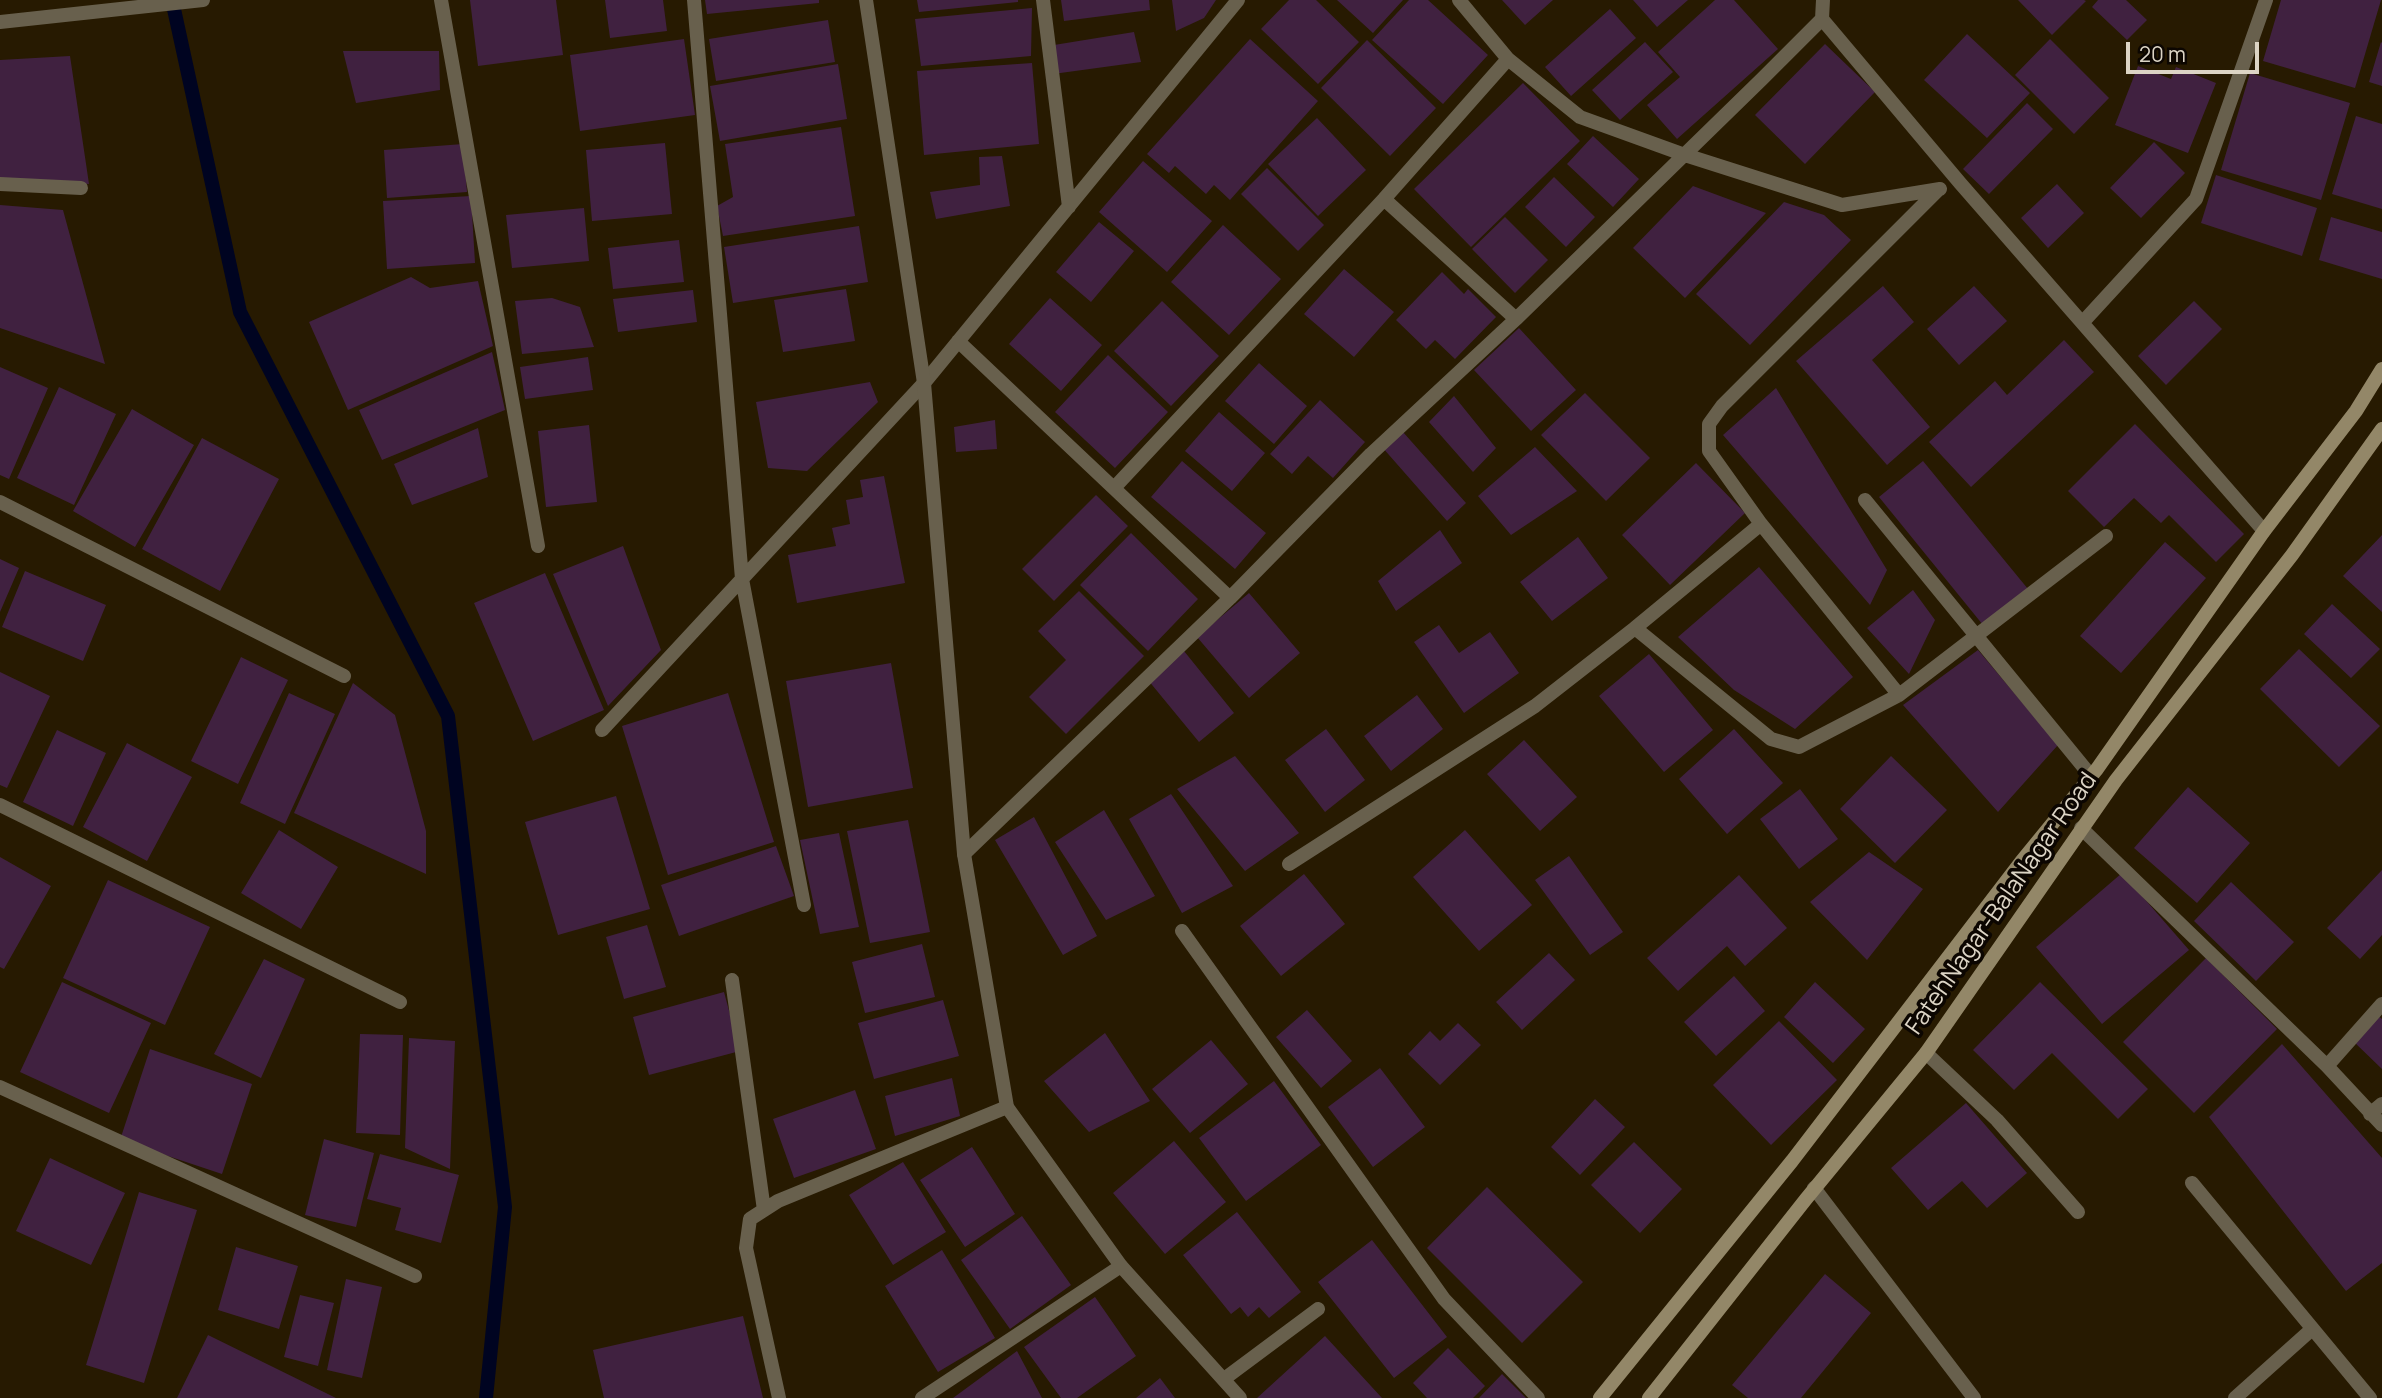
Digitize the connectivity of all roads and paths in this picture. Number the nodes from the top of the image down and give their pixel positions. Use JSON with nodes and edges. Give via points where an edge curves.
{"nodes":[{"id":1,"x":203,"y":0,"type":"edge"},
{"id":2,"x":441,"y":0,"type":"edge"},
{"id":3,"x":694,"y":0,"type":"edge"},
{"id":4,"x":866,"y":0,"type":"edge"},
{"id":5,"x":1043,"y":0,"type":"edge"},
{"id":6,"x":1238,"y":0,"type":"edge"},
{"id":7,"x":1459,"y":0,"type":"edge"},
{"id":8,"x":1823,"y":0,"type":"edge"},
{"id":9,"x":2266,"y":0,"type":"edge"},
{"id":10,"x":1822,"y":19,"type":"junction"},
{"id":11,"x":0,"y":22,"type":"edge"},
{"id":12,"x":1508,"y":59,"type":"junction"},
{"id":13,"x":1685,"y":155,"type":"junction"},
{"id":14,"x":1960,"y":183,"type":"junction"},
{"id":15,"x":0,"y":184,"type":"edge"},
{"id":16,"x":81,"y":188,"type":"dead end"},
{"id":17,"x":1939,"y":190,"type":"junction"},
{"id":18,"x":1384,"y":199,"type":"junction"},
{"id":19,"x":1069,"y":207,"type":"junction"},
{"id":20,"x":1516,"y":320,"type":"junction"},
{"id":21,"x":2083,"y":322,"type":"junction"},
{"id":22,"x":958,"y":341,"type":"junction"},
{"id":23,"x":2382,"y":369,"type":"edge"},
{"id":24,"x":925,"y":383,"type":"junction"},
{"id":25,"x":2382,"y":429,"type":"edge"},
{"id":26,"x":1114,"y":488,"type":"junction"},
{"id":27,"x":1864,"y":500,"type":"dead end"},
{"id":28,"x":0,"y":502,"type":"edge"},
{"id":29,"x":1761,"y":524,"type":"junction"},
{"id":30,"x":2264,"y":531,"type":"junction"},
{"id":31,"x":2106,"y":536,"type":"dead end"},
{"id":32,"x":538,"y":546,"type":"dead end"},
{"id":33,"x":742,"y":579,"type":"junction"},
{"id":34,"x":1230,"y":598,"type":"junction"},
{"id":35,"x":1635,"y":628,"type":"junction"},
{"id":36,"x":1975,"y":635,"type":"junction"},
{"id":37,"x":344,"y":676,"type":"dead end"},
{"id":38,"x":1899,"y":695,"type":"junction"},
{"id":39,"x":602,"y":730,"type":"dead end"},
{"id":40,"x":2091,"y":776,"type":"junction"},
{"id":41,"x":0,"y":805,"type":"edge"},
{"id":42,"x":2081,"y":828,"type":"junction"},
{"id":43,"x":964,"y":854,"type":"junction"},
{"id":44,"x":1289,"y":864,"type":"dead end"},
{"id":45,"x":804,"y":905,"type":"dead end"},
{"id":46,"x":1182,"y":931,"type":"dead end"},
{"id":47,"x":732,"y":980,"type":"dead end"},
{"id":48,"x":400,"y":1002,"type":"dead end"},
{"id":49,"x":2382,"y":1004,"type":"edge"},
{"id":50,"x":1926,"y":1053,"type":"junction"},
{"id":51,"x":2327,"y":1066,"type":"junction"},
{"id":52,"x":0,"y":1087,"type":"edge"},
{"id":53,"x":2382,"y":1104,"type":"edge"},
{"id":54,"x":1007,"y":1107,"type":"junction"},
{"id":55,"x":2370,"y":1114,"type":"junction"},
{"id":56,"x":2382,"y":1125,"type":"edge"},
{"id":57,"x":2192,"y":1182,"type":"dead end"},
{"id":58,"x":1814,"y":1188,"type":"junction"},
{"id":59,"x":764,"y":1210,"type":"junction"},
{"id":60,"x":2077,"y":1212,"type":"dead end"},
{"id":61,"x":1121,"y":1266,"type":"junction"},
{"id":62,"x":415,"y":1276,"type":"dead end"},
{"id":63,"x":1318,"y":1309,"type":"dead end"},
{"id":64,"x":2311,"y":1330,"type":"junction"},
{"id":65,"x":1224,"y":1379,"type":"junction"},
{"id":66,"x":779,"y":1398,"type":"edge"},
{"id":67,"x":922,"y":1398,"type":"edge"},
{"id":68,"x":1240,"y":1398,"type":"edge"},
{"id":69,"x":1538,"y":1398,"type":"edge"},
{"id":70,"x":1600,"y":1398,"type":"edge"},
{"id":71,"x":1649,"y":1398,"type":"edge"},
{"id":72,"x":1974,"y":1398,"type":"edge"},
{"id":73,"x":2235,"y":1398,"type":"edge"},
{"id":74,"x":2370,"y":1398,"type":"edge"}],
"edges":[{"from":1,"to":11,"type":"street"},
{"from":2,"to":32,"type":"street"},
{"from":3,"to":33,"type":"street"},
{"from":4,"to":24,"type":"street"},
{"from":5,"to":19,"type":"street"},
{"from":6,"to":19,"type":"street"},
{"from":7,"to":12,"type":"street"},
{"from":8,"to":10,"type":"street"},
{"from":9,"to":21,"type":"street","via":[[2196,199]]},
{"from":10,"to":13,"type":"street"},
{"from":10,"to":14,"type":"street"},
{"from":12,"to":13,"type":"street","via":[[1580,117]]},
{"from":12,"to":18,"type":"street"},
{"from":13,"to":17,"type":"street","via":[[1842,205]]},
{"from":13,"to":20,"type":"street"},
{"from":14,"to":17,"type":"street"},
{"from":14,"to":21,"type":"street"},
{"from":15,"to":16,"type":"street"},
{"from":17,"to":29,"type":"street","via":[[1709,424],[1709,451]]},
{"from":18,"to":20,"type":"street"},
{"from":18,"to":26,"type":"street"},
{"from":19,"to":22,"type":"street"},
{"from":20,"to":34,"type":"street","via":[[1371,454]]},
{"from":21,"to":30,"type":"street"},
{"from":22,"to":24,"type":"street"},
{"from":22,"to":26,"type":"street"},
{"from":23,"to":30,"type":"main road","via":[[2356,411]]},
{"from":24,"to":33,"type":"street"},
{"from":24,"to":43,"type":"street"},
{"from":25,"to":42,"type":"main road","name":"FatehNagar-BalaNagar Road","via":[[2292,555]]},
{"from":26,"to":34,"type":"street"},
{"from":27,"to":36,"type":"street"},
{"from":28,"to":37,"type":"street"},
{"from":29,"to":35,"type":"street"},
{"from":29,"to":38,"type":"street"},
{"from":30,"to":40,"type":"main road"},
{"from":31,"to":36,"type":"street"},
{"from":33,"to":39,"type":"street"},
{"from":33,"to":45,"type":"street"},
{"from":34,"to":43,"type":"street"},
{"from":35,"to":38,"type":"street","via":[[1771,739],[1799,747]]},
{"from":35,"to":44,"type":"street","via":[[1535,706]]},
{"from":36,"to":38,"type":"street"},
{"from":36,"to":40,"type":"street"},
{"from":40,"to":70,"type":"main road","via":[[1792,1161]]},
{"from":41,"to":48,"type":"street"},
{"from":42,"to":50,"type":"main road","name":"FatehNagar-BalaNagar Road"},
{"from":42,"to":51,"type":"street"},
{"from":43,"to":54,"type":"street"},
{"from":46,"to":69,"type":"street","via":[[1444,1299]]},
{"from":47,"to":59,"type":"street"},
{"from":49,"to":51,"type":"street"},
{"from":50,"to":58,"type":"main road","name":"FatehNagar-BalaNagar Road"},
{"from":50,"to":60,"type":"street","via":[[1997,1121]]},
{"from":51,"to":55,"type":"street"},
{"from":52,"to":62,"type":"street"},
{"from":53,"to":55,"type":"street"},
{"from":54,"to":59,"type":"street"},
{"from":54,"to":61,"type":"street"},
{"from":55,"to":56,"type":"street"},
{"from":57,"to":64,"type":"street"},
{"from":58,"to":71,"type":"main road","name":"FatehNagar-BalaNagar Road"},
{"from":58,"to":72,"type":"street"},
{"from":59,"to":66,"type":"street","via":[[750,1219],[746,1248]]},
{"from":61,"to":65,"type":"street"},
{"from":61,"to":67,"type":"street"},
{"from":63,"to":65,"type":"street"},
{"from":64,"to":73,"type":"street"},
{"from":64,"to":74,"type":"street"},
{"from":65,"to":68,"type":"street"}]}
